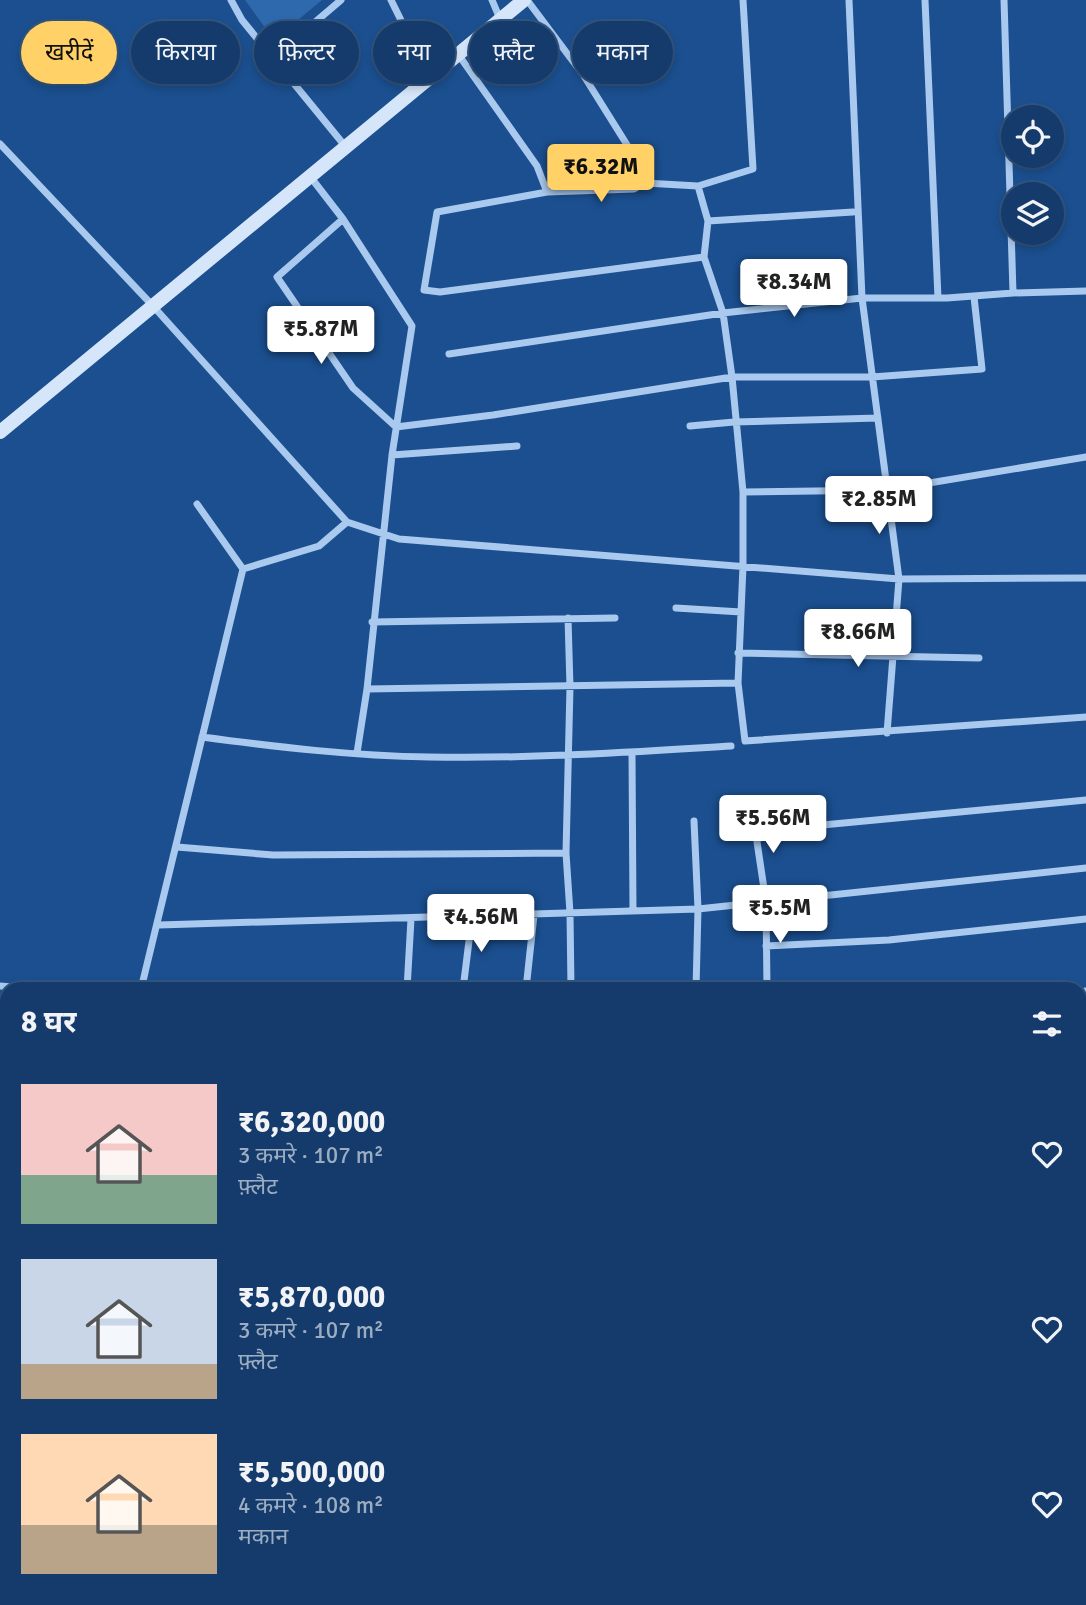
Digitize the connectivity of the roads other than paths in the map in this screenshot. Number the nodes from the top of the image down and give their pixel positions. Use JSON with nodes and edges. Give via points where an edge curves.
{"nodes":[{"id":1,"x":231,"y":0,"type":"edge"},
{"id":2,"x":341,"y":0,"type":"edge"},
{"id":3,"x":391,"y":0,"type":"edge"},
{"id":4,"x":492,"y":0,"type":"edge"},
{"id":5,"x":525,"y":0,"type":"edge"},
{"id":6,"x":743,"y":0,"type":"edge"},
{"id":7,"x":849,"y":0,"type":"edge"},
{"id":8,"x":925,"y":0,"type":"edge"},
{"id":9,"x":1004,"y":0,"type":"edge"},
{"id":10,"x":500,"y":19,"type":"junction"},
{"id":11,"x":316,"y":21,"type":"edge"},
{"id":12,"x":401,"y":21,"type":"edge"},
{"id":13,"x":254,"y":35,"type":"edge"},
{"id":14,"x":458,"y":54,"type":"junction"},
{"id":15,"x":455,"y":56,"type":"edge"},
{"id":16,"x":294,"y":84,"type":"edge"},
{"id":17,"x":420,"y":84,"type":"edge"},
{"id":18,"x":0,"y":144,"type":"edge"},
{"id":19,"x":345,"y":146,"type":"junction"},
{"id":20,"x":309,"y":175,"type":"junction"},
{"id":21,"x":645,"y":183,"type":"junction"},
{"id":22,"x":698,"y":186,"type":"junction"},
{"id":23,"x":547,"y":192,"type":"junction"},
{"id":24,"x":853,"y":212,"type":"dead end"},
{"id":25,"x":343,"y":219,"type":"junction"},
{"id":26,"x":708,"y":221,"type":"junction"},
{"id":27,"x":704,"y":257,"type":"junction"},
{"id":28,"x":1086,"y":290,"type":"edge"},
{"id":29,"x":1013,"y":293,"type":"junction"},
{"id":30,"x":974,"y":297,"type":"junction"},
{"id":31,"x":862,"y":298,"type":"junction"},
{"id":32,"x":938,"y":298,"type":"junction"},
{"id":33,"x":153,"y":306,"type":"junction"},
{"id":34,"x":723,"y":313,"type":"junction"},
{"id":35,"x":449,"y":354,"type":"dead end"},
{"id":36,"x":732,"y":377,"type":"junction"},
{"id":37,"x":873,"y":377,"type":"junction"},
{"id":38,"x":878,"y":418,"type":"junction"},
{"id":39,"x":734,"y":422,"type":"junction"},
{"id":40,"x":690,"y":426,"type":"dead end"},
{"id":41,"x":396,"y":427,"type":"junction"},
{"id":42,"x":0,"y":432,"type":"edge"},
{"id":43,"x":517,"y":446,"type":"dead end"},
{"id":44,"x":392,"y":454,"type":"junction"},
{"id":45,"x":1086,"y":457,"type":"edge"},
{"id":46,"x":887,"y":491,"type":"junction"},
{"id":47,"x":743,"y":492,"type":"junction"},
{"id":48,"x":197,"y":504,"type":"dead end"},
{"id":49,"x":347,"y":522,"type":"junction"},
{"id":50,"x":382,"y":533,"type":"junction"},
{"id":51,"x":743,"y":566,"type":"junction"},
{"id":52,"x":243,"y":569,"type":"junction"},
{"id":53,"x":1086,"y":578,"type":"edge"},
{"id":54,"x":899,"y":579,"type":"junction"},
{"id":55,"x":676,"y":608,"type":"dead end"},
{"id":56,"x":741,"y":612,"type":"junction"},
{"id":57,"x":568,"y":618,"type":"junction"},
{"id":58,"x":615,"y":618,"type":"dead end"},
{"id":59,"x":372,"y":622,"type":"junction"},
{"id":60,"x":738,"y":653,"type":"junction"},
{"id":61,"x":892,"y":656,"type":"junction"},
{"id":62,"x":979,"y":658,"type":"dead end"},
{"id":63,"x":738,"y":683,"type":"junction"},
{"id":64,"x":570,"y":687,"type":"junction"},
{"id":65,"x":367,"y":689,"type":"junction"},
{"id":66,"x":1086,"y":717,"type":"edge"},
{"id":67,"x":887,"y":733,"type":"junction"},
{"id":68,"x":202,"y":737,"type":"junction"},
{"id":69,"x":731,"y":746,"type":"dead end"},
{"id":70,"x":632,"y":752,"type":"junction"},
{"id":71,"x":357,"y":753,"type":"junction"},
{"id":72,"x":569,"y":755,"type":"junction"},
{"id":73,"x":1086,"y":800,"type":"edge"},
{"id":74,"x":694,"y":821,"type":"dead end"},
{"id":75,"x":177,"y":847,"type":"junction"},
{"id":76,"x":566,"y":853,"type":"junction"},
{"id":77,"x":1086,"y":868,"type":"edge"},
{"id":78,"x":766,"y":902,"type":"junction"},
{"id":79,"x":698,"y":909,"type":"junction"},
{"id":80,"x":633,"y":911,"type":"junction"},
{"id":81,"x":570,"y":914,"type":"junction"},
{"id":82,"x":534,"y":915,"type":"junction"},
{"id":83,"x":472,"y":917,"type":"junction"},
{"id":84,"x":411,"y":919,"type":"junction"},
{"id":85,"x":1086,"y":919,"type":"edge"},
{"id":86,"x":159,"y":925,"type":"junction"},
{"id":87,"x":765,"y":946,"type":"junction"},
{"id":88,"x":143,"y":982,"type":"edge"},
{"id":89,"x":407,"y":982,"type":"edge"},
{"id":90,"x":464,"y":982,"type":"edge"},
{"id":91,"x":527,"y":982,"type":"edge"},
{"id":92,"x":570,"y":982,"type":"edge"},
{"id":93,"x":696,"y":982,"type":"edge"},
{"id":94,"x":767,"y":982,"type":"edge"}],
"edges":[{"from":1,"to":13,"type":"street"},
{"from":2,"to":11,"type":"street"},
{"from":3,"to":12,"type":"street"},
{"from":4,"to":10,"type":"street"},
{"from":5,"to":10,"type":"street"},
{"from":5,"to":21,"type":"street","via":[[584,76],[643,172]]},
{"from":6,"to":22,"type":"street","via":[[753,169]]},
{"from":7,"to":31,"type":"street"},
{"from":8,"to":32,"type":"street"},
{"from":9,"to":29,"type":"street"},
{"from":10,"to":14,"type":"street"},
{"from":14,"to":15,"type":"street"},
{"from":14,"to":23,"type":"street","via":[[537,166]]},
{"from":16,"to":19,"type":"street"},
{"from":17,"to":19,"type":"street"},
{"from":18,"to":33,"type":"street"},
{"from":19,"to":20,"type":"street"},
{"from":20,"to":25,"type":"street"},
{"from":20,"to":33,"type":"street"},
{"from":21,"to":22,"type":"street"},
{"from":21,"to":23,"type":"street","via":[[634,188]]},
{"from":22,"to":26,"type":"street"},
{"from":23,"to":27,"type":"street","via":[[437,212],[424,290],[440,292]]},
{"from":24,"to":26,"type":"street"},
{"from":25,"to":41,"type":"street","via":[[411,326]]},
{"from":25,"to":41,"type":"street","via":[[277,277],[354,388]]},
{"from":26,"to":27,"type":"street"},
{"from":27,"to":34,"type":"street"},
{"from":28,"to":29,"type":"street"},
{"from":29,"to":30,"type":"street"},
{"from":30,"to":32,"type":"street"},
{"from":30,"to":37,"type":"street","via":[[982,369]]},
{"from":31,"to":32,"type":"street"},
{"from":31,"to":34,"type":"street"},
{"from":31,"to":37,"type":"street"},
{"from":33,"to":42,"type":"street"},
{"from":33,"to":49,"type":"street"},
{"from":34,"to":35,"type":"street"},
{"from":34,"to":36,"type":"street"},
{"from":36,"to":37,"type":"street"},
{"from":36,"to":39,"type":"street"},
{"from":36,"to":41,"type":"street"},
{"from":37,"to":38,"type":"street"},
{"from":38,"to":39,"type":"street"},
{"from":38,"to":46,"type":"street"},
{"from":39,"to":40,"type":"street"},
{"from":39,"to":47,"type":"street"},
{"from":41,"to":44,"type":"street"},
{"from":43,"to":44,"type":"street"},
{"from":44,"to":50,"type":"street"},
{"from":45,"to":46,"type":"street"},
{"from":46,"to":47,"type":"street"},
{"from":46,"to":54,"type":"street"},
{"from":47,"to":51,"type":"street"},
{"from":48,"to":52,"type":"street"},
{"from":49,"to":50,"type":"street"},
{"from":49,"to":52,"type":"street","via":[[319,546]]},
{"from":50,"to":51,"type":"street","via":[[399,539]]},
{"from":50,"to":59,"type":"street"},
{"from":51,"to":54,"type":"street"},
{"from":51,"to":56,"type":"street"},
{"from":52,"to":68,"type":"street"},
{"from":53,"to":54,"type":"street"},
{"from":54,"to":61,"type":"street"},
{"from":55,"to":56,"type":"street"},
{"from":56,"to":60,"type":"street"},
{"from":57,"to":58,"type":"street"},
{"from":57,"to":59,"type":"street"},
{"from":57,"to":64,"type":"street"},
{"from":59,"to":65,"type":"street"},
{"from":60,"to":61,"type":"street"},
{"from":60,"to":63,"type":"street"},
{"from":61,"to":62,"type":"street"},
{"from":61,"to":67,"type":"street"},
{"from":63,"to":64,"type":"street"},
{"from":63,"to":67,"type":"street","via":[[745,741]]},
{"from":64,"to":65,"type":"street"},
{"from":64,"to":72,"type":"street"},
{"from":65,"to":71,"type":"street"},
{"from":66,"to":67,"type":"street"},
{"from":68,"to":71,"type":"street"},
{"from":68,"to":75,"type":"street"},
{"from":69,"to":70,"type":"street"},
{"from":70,"to":72,"type":"street"},
{"from":70,"to":80,"type":"street"},
{"from":71,"to":72,"type":"street"},
{"from":72,"to":76,"type":"street"},
{"from":73,"to":78,"type":"street","via":[[760,831],[757,842]]},
{"from":74,"to":79,"type":"street"},
{"from":75,"to":76,"type":"street","via":[[273,855]]},
{"from":75,"to":86,"type":"street"},
{"from":76,"to":81,"type":"street"},
{"from":77,"to":78,"type":"street"},
{"from":78,"to":79,"type":"street"},
{"from":78,"to":87,"type":"street"},
{"from":79,"to":80,"type":"street"},
{"from":79,"to":93,"type":"street"},
{"from":80,"to":81,"type":"street"},
{"from":81,"to":82,"type":"street"},
{"from":81,"to":92,"type":"street"},
{"from":82,"to":83,"type":"street"},
{"from":82,"to":91,"type":"street"},
{"from":83,"to":84,"type":"street"},
{"from":83,"to":90,"type":"street"},
{"from":84,"to":86,"type":"street"},
{"from":84,"to":89,"type":"street"},
{"from":85,"to":87,"type":"street","via":[[889,940]]},
{"from":86,"to":88,"type":"street"},
{"from":87,"to":94,"type":"street"}]}
